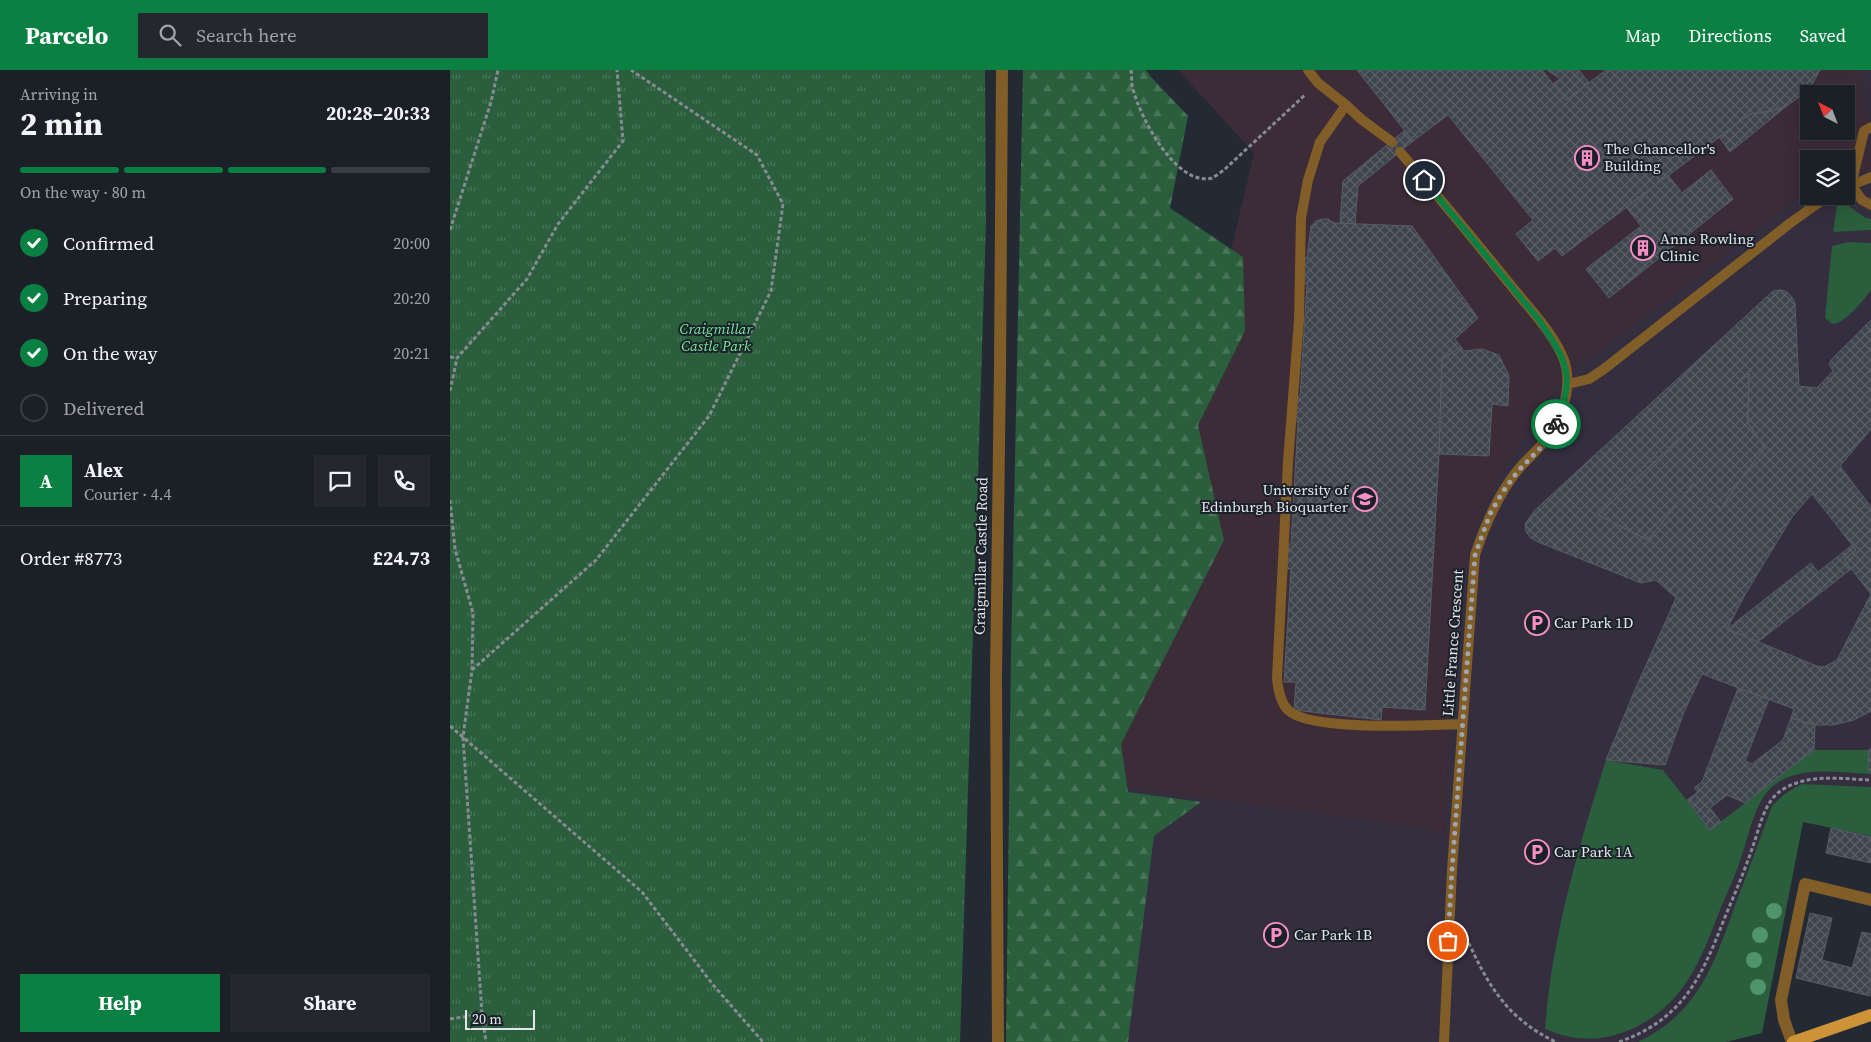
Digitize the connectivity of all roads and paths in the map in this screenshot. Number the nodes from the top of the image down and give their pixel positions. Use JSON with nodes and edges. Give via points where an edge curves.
{"nodes":[{"id":1,"x":498,"y":70,"type":"edge"},
{"id":2,"x":617,"y":70,"type":"edge"},
{"id":3,"x":631,"y":70,"type":"edge"},
{"id":4,"x":1002,"y":70,"type":"edge"},
{"id":5,"x":1131,"y":70,"type":"edge"},
{"id":6,"x":1308,"y":70,"type":"edge"},
{"id":7,"x":1318,"y":83,"type":"junction"},
{"id":8,"x":1346,"y":105,"type":"junction"},
{"id":9,"x":1871,"y":127,"type":"edge"},
{"id":10,"x":1392,"y":142,"type":"dead end"},
{"id":11,"x":1400,"y":152,"type":"dead end"},
{"id":12,"x":1855,"y":164,"type":"edge"},
{"id":13,"x":1871,"y":177,"type":"edge"},
{"id":14,"x":1855,"y":184,"type":"edge"},
{"id":15,"x":1855,"y":192,"type":"edge"},
{"id":16,"x":1815,"y":205,"type":"edge"},
{"id":17,"x":1871,"y":205,"type":"edge"},
{"id":18,"x":450,"y":230,"type":"edge"},
{"id":19,"x":450,"y":357,"type":"edge"},
{"id":20,"x":457,"y":358,"type":"junction"},
{"id":21,"x":1568,"y":384,"type":"junction"},
{"id":22,"x":450,"y":391,"type":"edge"},
{"id":23,"x":450,"y":500,"type":"edge"},
{"id":24,"x":472,"y":670,"type":"junction"},
{"id":25,"x":1462,"y":724,"type":"junction"},
{"id":26,"x":450,"y":726,"type":"edge"},
{"id":27,"x":463,"y":737,"type":"junction"},
{"id":28,"x":1871,"y":780,"type":"edge"},
{"id":29,"x":1870,"y":900,"type":"edge"},
{"id":30,"x":1466,"y":936,"type":"dead end"},
{"id":31,"x":482,"y":1014,"type":"junction"},
{"id":32,"x":1871,"y":1015,"type":"edge"},
{"id":33,"x":450,"y":1019,"type":"edge"},
{"id":34,"x":486,"y":1042,"type":"edge"},
{"id":35,"x":763,"y":1042,"type":"edge"},
{"id":36,"x":998,"y":1042,"type":"edge"},
{"id":37,"x":1443,"y":1042,"type":"edge"},
{"id":38,"x":1556,"y":1042,"type":"edge"},
{"id":39,"x":1619,"y":1042,"type":"edge"},
{"id":40,"x":1793,"y":1042,"type":"edge"}],
"edges":[{"from":1,"to":18,"type":"path"},
{"from":2,"to":20,"type":"path","via":[[623,141],[558,224],[527,279]]},
{"from":3,"to":24,"type":"path","via":[[757,155],[782,204],[771,291],[709,416],[596,560]]},
{"from":4,"to":36,"type":"street","name":"Craigmillar Castle Road","via":[[996,677]]},
{"from":5,"to":7,"type":"path","via":[[1133,89],[1153,136],[1182,170],[1195,178],[1213,178],[1225,169]]},
{"from":6,"to":7,"type":"lane"},
{"from":7,"to":8,"type":"lane"},
{"from":8,"to":10,"type":"lane"},
{"from":8,"to":25,"type":"lane","via":[[1320,142],[1301,218],[1299,320],[1288,462],[1277,678],[1279,691],[1288,710],[1299,718],[1377,727]]},
{"from":9,"to":12,"type":"lane","via":[[1864,131]]},
{"from":11,"to":21,"type":"lane","name":"Little France Crescent","via":[[1539,320],[1564,362]]},
{"from":13,"to":14,"type":"lane"},
{"from":15,"to":17,"type":"lane"},
{"from":16,"to":21,"type":"lane","via":[[1604,369],[1589,379]]},
{"from":19,"to":20,"type":"path"},
{"from":20,"to":22,"type":"path"},
{"from":21,"to":25,"type":"lane","name":"Little France Crescent","via":[[1556,424],[1546,442],[1502,493],[1490,514],[1475,555]]},
{"from":23,"to":24,"type":"path","via":[[455,550],[472,613]]},
{"from":24,"to":27,"type":"path"},
{"from":25,"to":37,"type":"lane","name":"Little France Crescent"},
{"from":26,"to":27,"type":"path"},
{"from":27,"to":31,"type":"path"},
{"from":27,"to":35,"type":"path","via":[[642,892],[714,986]]},
{"from":28,"to":39,"type":"path","via":[[1800,780],[1780,790],[1767,805],[1748,860],[1694,986],[1661,1020]]},
{"from":29,"to":40,"type":"street","via":[[1805,884],[1781,1000],[1784,1020]]},
{"from":30,"to":38,"type":"path","via":[[1494,992],[1516,1018]]},
{"from":31,"to":33,"type":"path"},
{"from":31,"to":34,"type":"path"},
{"from":32,"to":40,"type":"main road"}]}
